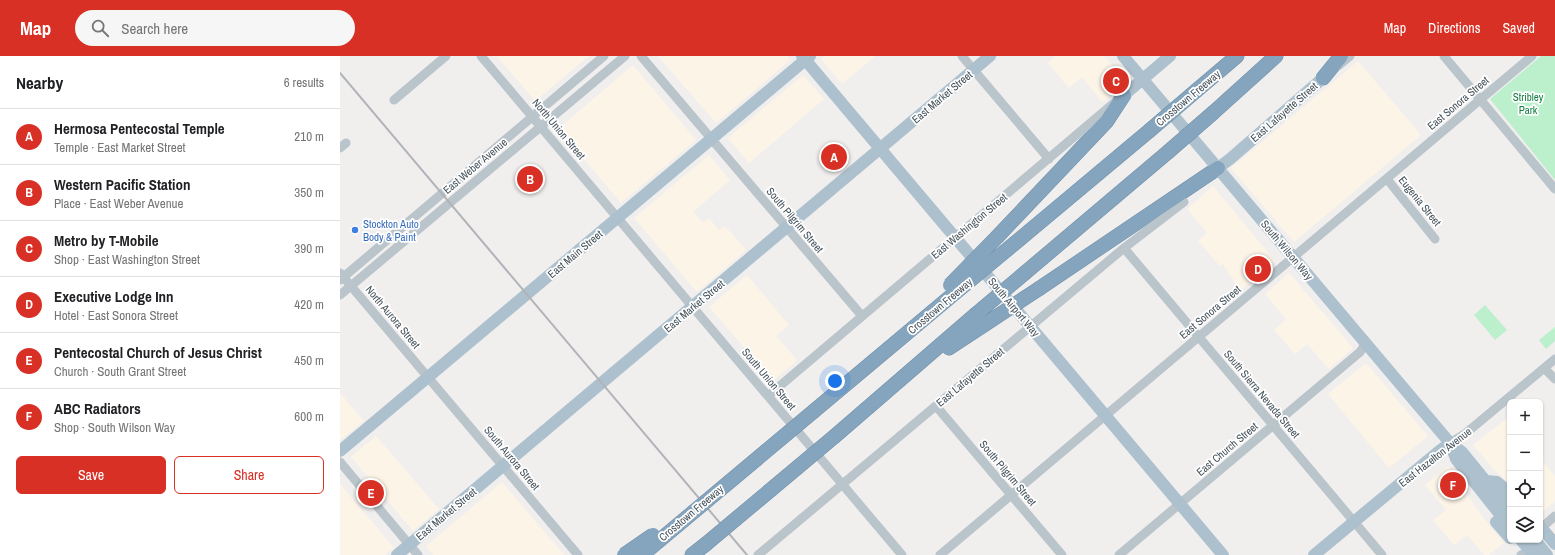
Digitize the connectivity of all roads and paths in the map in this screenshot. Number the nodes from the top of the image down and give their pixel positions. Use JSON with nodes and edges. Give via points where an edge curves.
{"nodes":[{"id":1,"x":446,"y":56,"type":"edge"},
{"id":2,"x":481,"y":56,"type":"edge"},
{"id":3,"x":604,"y":56,"type":"edge"},
{"id":4,"x":625,"y":56,"type":"edge"},
{"id":5,"x":641,"y":56,"type":"edge"},
{"id":6,"x":962,"y":56,"type":"edge"},
{"id":7,"x":990,"y":56,"type":"edge"},
{"id":8,"x":1123,"y":56,"type":"edge"},
{"id":9,"x":1170,"y":56,"type":"edge"},
{"id":10,"x":1236,"y":56,"type":"edge"},
{"id":11,"x":1276,"y":56,"type":"edge"},
{"id":12,"x":1341,"y":56,"type":"edge"},
{"id":13,"x":1350,"y":56,"type":"edge"},
{"id":14,"x":1444,"y":56,"type":"edge"},
{"id":15,"x":1532,"y":56,"type":"edge"},
{"id":16,"x":805,"y":57,"type":"edge"},
{"id":17,"x":974,"y":70,"type":"junction"},
{"id":18,"x":1323,"y":78,"type":"junction"},
{"id":19,"x":1142,"y":79,"type":"junction"},
{"id":20,"x":1124,"y":95,"type":"junction"},
{"id":21,"x":394,"y":100,"type":"dead end"},
{"id":22,"x":1481,"y":100,"type":"junction"},
{"id":23,"x":532,"y":116,"type":"junction"},
{"id":24,"x":541,"y":127,"type":"junction"},
{"id":25,"x":711,"y":138,"type":"junction"},
{"id":26,"x":880,"y":149,"type":"junction"},
{"id":27,"x":1049,"y":159,"type":"junction"},
{"id":28,"x":1218,"y":168,"type":"junction"},
{"id":29,"x":1387,"y":179,"type":"junction"},
{"id":30,"x":1555,"y":189,"type":"edge"},
{"id":31,"x":1184,"y":202,"type":"dead end"},
{"id":32,"x":617,"y":218,"type":"junction"},
{"id":33,"x":786,"y":228,"type":"junction"},
{"id":34,"x":956,"y":238,"type":"junction"},
{"id":35,"x":1435,"y":238,"type":"dead end"},
{"id":36,"x":1124,"y":248,"type":"junction"},
{"id":37,"x":1294,"y":258,"type":"junction"},
{"id":38,"x":341,"y":277,"type":"edge"},
{"id":39,"x":351,"y":286,"type":"junction"},
{"id":40,"x":953,"y":288,"type":"junction"},
{"id":41,"x":340,"y":295,"type":"edge"},
{"id":42,"x":692,"y":307,"type":"junction"},
{"id":43,"x":862,"y":316,"type":"junction"},
{"id":44,"x":979,"y":320,"type":"junction"},
{"id":45,"x":1030,"y":327,"type":"junction"},
{"id":46,"x":1199,"y":337,"type":"junction"},
{"id":47,"x":1366,"y":343,"type":"junction"},
{"id":48,"x":1555,"y":359,"type":"edge"},
{"id":49,"x":1544,"y":368,"type":"junction"},
{"id":50,"x":428,"y":377,"type":"junction"},
{"id":51,"x":1555,"y":379,"type":"edge"},
{"id":52,"x":768,"y":396,"type":"junction"},
{"id":53,"x":936,"y":406,"type":"junction"},
{"id":54,"x":1106,"y":416,"type":"junction"},
{"id":55,"x":1273,"y":426,"type":"junction"},
{"id":56,"x":1450,"y":444,"type":"junction"},
{"id":57,"x":340,"y":451,"type":"edge"},
{"id":58,"x":340,"y":462,"type":"edge"},
{"id":59,"x":503,"y":466,"type":"junction"},
{"id":60,"x":843,"y":484,"type":"junction"},
{"id":61,"x":1482,"y":484,"type":"junction"},
{"id":62,"x":1507,"y":491,"type":"edge"},
{"id":63,"x":1011,"y":495,"type":"junction"},
{"id":64,"x":708,"y":498,"type":"junction"},
{"id":65,"x":1180,"y":504,"type":"junction"},
{"id":66,"x":1507,"y":507,"type":"edge"},
{"id":67,"x":1555,"y":516,"type":"edge"},
{"id":68,"x":1354,"y":522,"type":"junction"},
{"id":69,"x":1507,"y":522,"type":"edge"},
{"id":70,"x":1543,"y":525,"type":"edge"},
{"id":71,"x":1543,"y":529,"type":"edge"},
{"id":72,"x":1507,"y":534,"type":"edge"},
{"id":73,"x":1514,"y":543,"type":"edge"},
{"id":74,"x":1523,"y":543,"type":"edge"},
{"id":75,"x":1537,"y":543,"type":"edge"},
{"id":76,"x":1555,"y":544,"type":"edge"},
{"id":77,"x":410,"y":545,"type":"junction"},
{"id":78,"x":397,"y":555,"type":"edge"},
{"id":79,"x":418,"y":555,"type":"edge"},
{"id":80,"x":578,"y":555,"type":"edge"},
{"id":81,"x":624,"y":555,"type":"edge"},
{"id":82,"x":642,"y":555,"type":"edge"},
{"id":83,"x":694,"y":555,"type":"edge"},
{"id":84,"x":758,"y":555,"type":"edge"},
{"id":85,"x":902,"y":555,"type":"edge"},
{"id":86,"x":940,"y":555,"type":"edge"},
{"id":87,"x":1062,"y":555,"type":"edge"},
{"id":88,"x":1119,"y":555,"type":"edge"},
{"id":89,"x":1223,"y":555,"type":"edge"},
{"id":90,"x":1314,"y":555,"type":"edge"},
{"id":91,"x":1382,"y":555,"type":"edge"},
{"id":92,"x":1525,"y":555,"type":"edge"},
{"id":93,"x":1547,"y":555,"type":"edge"}],
"edges":[{"from":1,"to":21,"type":"street"},
{"from":2,"to":23,"type":"street","name":"North Union Street"},
{"from":3,"to":23,"type":"street","name":"East Weber Avenue"},
{"from":4,"to":24,"type":"street","name":"East Weber Avenue"},
{"from":5,"to":25,"type":"street","name":"South Pilgrim Street"},
{"from":6,"to":17,"type":"street"},
{"from":7,"to":17,"type":"main road","name":"East Market Street"},
{"from":8,"to":19,"type":"main road","name":"South Wilson Way"},
{"from":9,"to":19,"type":"main road","name":"East Washington Street"},
{"from":10,"to":40,"type":"highway","name":"Crosstown Freeway","bridge":true,"via":[[1009,248]]},
{"from":11,"to":44,"type":"highway","bridge":true,"via":[[1168,152],[1026,272]]},
{"from":12,"to":18,"type":"highway"},
{"from":13,"to":18,"type":"street","name":"East Lafayette Street"},
{"from":14,"to":22,"type":"street"},
{"from":15,"to":22,"type":"street","name":"East Sonora Street"},
{"from":16,"to":25,"type":"main road","name":"East Main Street"},
{"from":16,"to":26,"type":"main road","name":"South Airport Way"},
{"from":17,"to":26,"type":"main road","name":"East Market Street"},
{"from":17,"to":27,"type":"street"},
{"from":18,"to":28,"type":"main road","name":"East Lafayette Street"},
{"from":19,"to":20,"type":"main road","name":"East Washington Street"},
{"from":19,"to":28,"type":"main road","name":"South Wilson Way"},
{"from":20,"to":27,"type":"street","name":"East Washington Street"},
{"from":20,"to":40,"type":"highway","bridge":true,"via":[[1107,121],[998,236]]},
{"from":22,"to":29,"type":"street","name":"East Sonora Street"},
{"from":22,"to":30,"type":"street"},
{"from":23,"to":24,"type":"street","name":"North Union Street"},
{"from":23,"to":38,"type":"street","name":"East Weber Avenue"},
{"from":24,"to":32,"type":"street","name":"North Union Street"},
{"from":24,"to":39,"type":"street","name":"East Weber Avenue"},
{"from":25,"to":32,"type":"main road","name":"East Main Street"},
{"from":25,"to":33,"type":"street","name":"South Pilgrim Street"},
{"from":26,"to":33,"type":"main road","name":"East Market Street"},
{"from":26,"to":34,"type":"main road","name":"South Airport Way"},
{"from":27,"to":34,"type":"street","name":"East Washington Street"},
{"from":28,"to":37,"type":"main road","name":"South Wilson Way"},
{"from":28,"to":44,"type":"highway","bridge":true,"via":[[1040,288]]},
{"from":29,"to":35,"type":"street","name":"Eugenia Street"},
{"from":29,"to":37,"type":"street","name":"East Sonora Street"},
{"from":31,"to":36,"type":"street","name":"East Lafayette Street"},
{"from":32,"to":42,"type":"street","name":"South Union Street"},
{"from":32,"to":50,"type":"main road","name":"East Main Street"},
{"from":33,"to":42,"type":"main road","name":"East Market Street"},
{"from":33,"to":43,"type":"street","name":"South Pilgrim Street"},
{"from":34,"to":43,"type":"street","name":"East Washington Street"},
{"from":34,"to":45,"type":"main road","name":"South Airport Way"},
{"from":36,"to":45,"type":"street","name":"East Lafayette Street"},
{"from":36,"to":46,"type":"street","name":"South Sierra Nevada Street"},
{"from":37,"to":46,"type":"street","name":"East Sonora Street"},
{"from":37,"to":47,"type":"main road","name":"South Wilson Way"},
{"from":38,"to":39,"type":"street","name":"North Aurora Street"},
{"from":39,"to":41,"type":"street","name":"East Weber Avenue"},
{"from":39,"to":50,"type":"street","name":"North Aurora Street"},
{"from":40,"to":64,"type":"highway","name":"Crosstown Freeway","bridge":true,"via":[[915,317],[879,356]]},
{"from":42,"to":52,"type":"street","name":"South Union Street"},
{"from":42,"to":59,"type":"main road","name":"East Market Street"},
{"from":43,"to":52,"type":"street","name":"East Washington Street"},
{"from":44,"to":83,"type":"highway","bridge":true,"via":[[905,377]]},
{"from":45,"to":53,"type":"street","name":"East Lafayette Street"},
{"from":45,"to":54,"type":"main road","name":"South Airport Way"},
{"from":46,"to":54,"type":"street","name":"East Sonora Street"},
{"from":46,"to":55,"type":"street","name":"South Sierra Nevada Street"},
{"from":47,"to":55,"type":"street","name":"East Church Street","via":[[1360,352]]},
{"from":47,"to":56,"type":"main road","name":"South Wilson Way"},
{"from":48,"to":49,"type":"street","name":"East Hazelton Avenue"},
{"from":49,"to":51,"type":"street"},
{"from":49,"to":56,"type":"street","name":"East Hazelton Avenue"},
{"from":50,"to":57,"type":"main road","name":"East Main Street"},
{"from":50,"to":59,"type":"street","name":"South Aurora Street"},
{"from":52,"to":60,"type":"street","name":"South Union Street"},
{"from":53,"to":60,"type":"street","name":"East Lafayette Street"},
{"from":53,"to":63,"type":"street","name":"South Pilgrim Street"},
{"from":54,"to":63,"type":"street","name":"East Sonora Street"},
{"from":54,"to":65,"type":"main road","name":"South Airport Way"},
{"from":55,"to":65,"type":"street","name":"East Church Street"},
{"from":55,"to":68,"type":"street","name":"South Sierra Nevada Street"},
{"from":56,"to":61,"type":"main road","name":"South Wilson Way","via":[[1456,459]]},
{"from":56,"to":68,"type":"main road","name":"East Hazelton Avenue"},
{"from":58,"to":77,"type":"street"},
{"from":59,"to":77,"type":"main road","name":"East Market Street"},
{"from":59,"to":80,"type":"street","name":"South Aurora Street"},
{"from":60,"to":84,"type":"street","name":"East Lafayette Street"},
{"from":60,"to":85,"type":"street","name":"South Union Street"},
{"from":61,"to":62,"type":"main road","via":[[1496,482]]},
{"from":61,"to":66,"type":"main road","name":"South Wilson Way"},
{"from":61,"to":69,"type":"main road","name":"South Wilson Way"},
{"from":61,"to":72,"type":"main road","via":[[1490,513]]},
{"from":63,"to":86,"type":"street","name":"East Sonora Street"},
{"from":63,"to":87,"type":"street","name":"South Pilgrim Street"},
{"from":64,"to":81,"type":"highway","bridge":true},
{"from":64,"to":82,"type":"highway","name":"Crosstown Freeway","bridge":true},
{"from":65,"to":88,"type":"street","name":"East Church Street"},
{"from":65,"to":89,"type":"main road","name":"South Airport Way"},
{"from":67,"to":70,"type":"street"},
{"from":68,"to":90,"type":"main road","name":"East Hazelton Avenue"},
{"from":68,"to":91,"type":"street","name":"South Sierra Nevada Street"},
{"from":71,"to":76,"type":"main road"},
{"from":73,"to":92,"type":"main road"},
{"from":74,"to":92,"type":"main road"},
{"from":75,"to":93,"type":"main road"},
{"from":77,"to":78,"type":"main road","name":"East Market Street"},
{"from":77,"to":79,"type":"street"}]}
